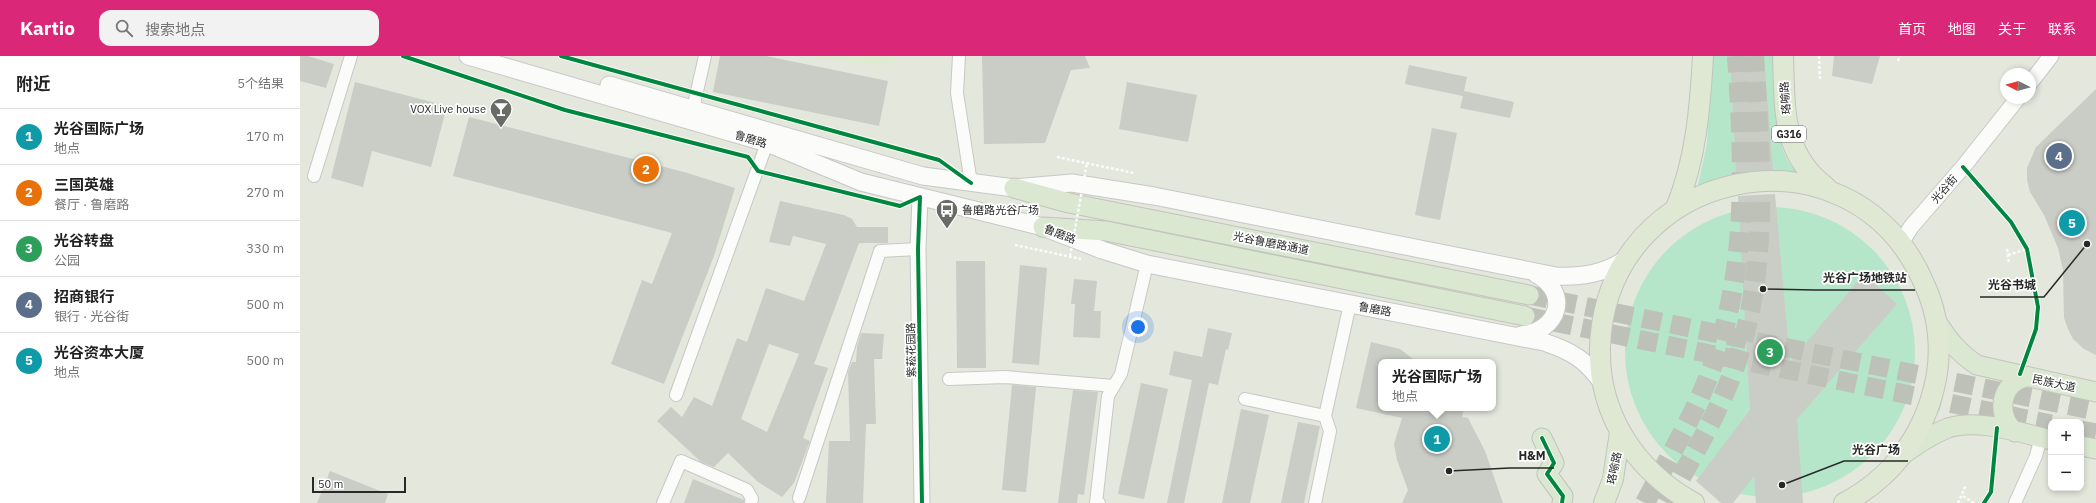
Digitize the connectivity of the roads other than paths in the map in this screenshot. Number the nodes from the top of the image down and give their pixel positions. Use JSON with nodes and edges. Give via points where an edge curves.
{"nodes":[{"id":1,"x":351,"y":56,"type":"edge"},
{"id":2,"x":468,"y":56,"type":"edge"},
{"id":3,"x":509,"y":56,"type":"edge"},
{"id":4,"x":705,"y":56,"type":"edge"},
{"id":5,"x":959,"y":56,"type":"edge"},
{"id":6,"x":1703,"y":56,"type":"edge"},
{"id":7,"x":1783,"y":56,"type":"edge"},
{"id":8,"x":2051,"y":56,"type":"edge"},
{"id":9,"x":2036,"y":75,"type":"edge"},
{"id":10,"x":2013,"y":104,"type":"edge"},
{"id":11,"x":693,"y":109,"type":"junction"},
{"id":12,"x":767,"y":143,"type":"junction"},
{"id":13,"x":314,"y":176,"type":"dead end"},
{"id":14,"x":971,"y":183,"type":"junction"},
{"id":15,"x":1014,"y":188,"type":"junction"},
{"id":16,"x":1836,"y":194,"type":"junction"},
{"id":17,"x":920,"y":197,"type":"junction"},
{"id":18,"x":1676,"y":208,"type":"junction"},
{"id":19,"x":1043,"y":227,"type":"junction"},
{"id":20,"x":1901,"y":243,"type":"junction"},
{"id":21,"x":918,"y":249,"type":"junction"},
{"id":22,"x":1626,"y":259,"type":"junction"},
{"id":23,"x":1147,"y":264,"type":"junction"},
{"id":24,"x":1536,"y":273,"type":"junction"},
{"id":25,"x":1529,"y":295,"type":"tunnel mouth"},
{"id":26,"x":1350,"y":304,"type":"junction"},
{"id":27,"x":1524,"y":316,"type":"tunnel mouth"},
{"id":28,"x":1936,"y":322,"type":"junction"},
{"id":29,"x":1517,"y":335,"type":"junction"},
{"id":30,"x":2027,"y":377,"type":"junction"},
{"id":31,"x":949,"y":379,"type":"dead end"},
{"id":32,"x":1603,"y":384,"type":"junction"},
{"id":33,"x":1114,"y":386,"type":"junction"},
{"id":34,"x":2096,"y":392,"type":"edge"},
{"id":35,"x":676,"y":395,"type":"dead end"},
{"id":36,"x":1245,"y":399,"type":"dead end"},
{"id":37,"x":1325,"y":416,"type":"junction"},
{"id":38,"x":1620,"y":432,"type":"junction"},
{"id":39,"x":2016,"y":432,"type":"junction"},
{"id":40,"x":1542,"y":438,"type":"dead end"},
{"id":41,"x":2046,"y":439,"type":"edge"},
{"id":42,"x":2084,"y":447,"type":"edge"},
{"id":43,"x":2096,"y":449,"type":"edge"},
{"id":44,"x":1905,"y":452,"type":"junction"},
{"id":45,"x":800,"y":498,"type":"dead end"},
{"id":46,"x":663,"y":503,"type":"edge"},
{"id":47,"x":751,"y":503,"type":"edge"},
{"id":48,"x":922,"y":503,"type":"edge"},
{"id":49,"x":1099,"y":503,"type":"edge"},
{"id":50,"x":1315,"y":503,"type":"edge"},
{"id":51,"x":1562,"y":503,"type":"edge"},
{"id":52,"x":1604,"y":503,"type":"edge"},
{"id":53,"x":1694,"y":503,"type":"edge"},
{"id":54,"x":1844,"y":503,"type":"edge"},
{"id":55,"x":2015,"y":503,"type":"edge"}],
"edges":[{"from":1,"to":13,"type":"street"},
{"from":2,"to":12,"type":"main road","name":"鲁磨路"},
{"from":3,"to":11,"type":"main road","name":"鲁磨路"},
{"from":4,"to":11,"type":"street"},
{"from":5,"to":14,"type":"street","via":[[957,93]]},
{"from":6,"to":18,"type":"highway","via":[[1692,159]]},
{"from":7,"to":16,"type":"highway","name":"珞喻路","number":"G316","via":[[1787,125],[1793,149],[1804,168]]},
{"from":8,"to":9,"type":"street"},
{"from":10,"to":20,"type":"street","name":"光谷街","via":[[1911,227]]},
{"from":11,"to":14,"type":"main road","name":"鲁磨路","via":[[923,176]]},
{"from":12,"to":17,"type":"main road","name":"鲁磨路","via":[[861,182]]},
{"from":12,"to":35,"type":"street"},
{"from":14,"to":15,"type":"main road","name":"鲁磨路"},
{"from":15,"to":24,"type":"main road","name":"鲁磨路","via":[[1072,183],[1154,196]]},
{"from":15,"to":25,"type":"main road","name":"光谷鲁磨路通道","via":[[1069,203]]},
{"from":16,"to":18,"type":"highway","via":[[1804,184],[1771,180],[1737,183],[1712,191]]},
{"from":16,"to":20,"type":"highway","via":[[1860,206],[1882,223]]},
{"from":17,"to":19,"type":"main road","name":"鲁磨路"},
{"from":17,"to":21,"type":"street","name":"紫菘花园路"},
{"from":18,"to":22,"type":"highway","via":[[1640,240]]},
{"from":19,"to":23,"type":"main road","name":"鲁磨路"},
{"from":19,"to":27,"type":"main road","name":"光谷鲁磨路通道","via":[[1106,231]]},
{"from":20,"to":28,"type":"highway","via":[[1917,267],[1929,294]]},
{"from":21,"to":45,"type":"street","via":[[880,251]]},
{"from":21,"to":48,"type":"street","name":"紫菘花园路"},
{"from":22,"to":24,"type":"main road","name":"鲁磨路","via":[[1610,268],[1586,276]]},
{"from":22,"to":32,"type":"highway","via":[[1614,282],[1603,319],[1600,358]]},
{"from":23,"to":26,"type":"main road","name":"鲁磨路"},
{"from":23,"to":33,"type":"street","via":[[1121,374]]},
{"from":24,"to":29,"type":"main road","via":[[1554,289],[1556,312],[1542,330]]},
{"from":26,"to":29,"type":"main road","name":"鲁磨路"},
{"from":26,"to":37,"type":"street"},
{"from":28,"to":30,"type":"main road","name":"民族大道","via":[[1950,343],[1977,365]]},
{"from":28,"to":44,"type":"highway","via":[[1937,377],[1920,429]]},
{"from":29,"to":32,"type":"main road","name":"鲁磨路","via":[[1574,354],[1590,366]]},
{"from":30,"to":34,"type":"main road","name":"民族大道"},
{"from":30,"to":39,"type":"main road","via":[[2012,383],[2004,398],[2004,418]]},
{"from":31,"to":33,"type":"street","via":[[1005,377]]},
{"from":32,"to":38,"type":"highway"},
{"from":33,"to":49,"type":"street","via":[[1108,396],[1096,503]]},
{"from":36,"to":37,"type":"street"},
{"from":37,"to":50,"type":"street","via":[[1330,431]]},
{"from":38,"to":52,"type":"highway","name":"珞喻路","via":[[1613,479]]},
{"from":38,"to":53,"type":"highway","via":[[1635,455],[1654,476]]},
{"from":39,"to":41,"type":"main road"},
{"from":39,"to":44,"type":"main road","via":[[1980,426],[1949,428],[1922,440]]},
{"from":40,"to":51,"type":"main road","via":[[1554,463],[1548,474],[1563,496]]},
{"from":41,"to":55,"type":"street"},
{"from":42,"to":43,"type":"main road"},
{"from":44,"to":54,"type":"highway","via":[[1891,470]]},
{"from":46,"to":47,"type":"street","via":[[681,461],[747,490],[752,498]]}]}
